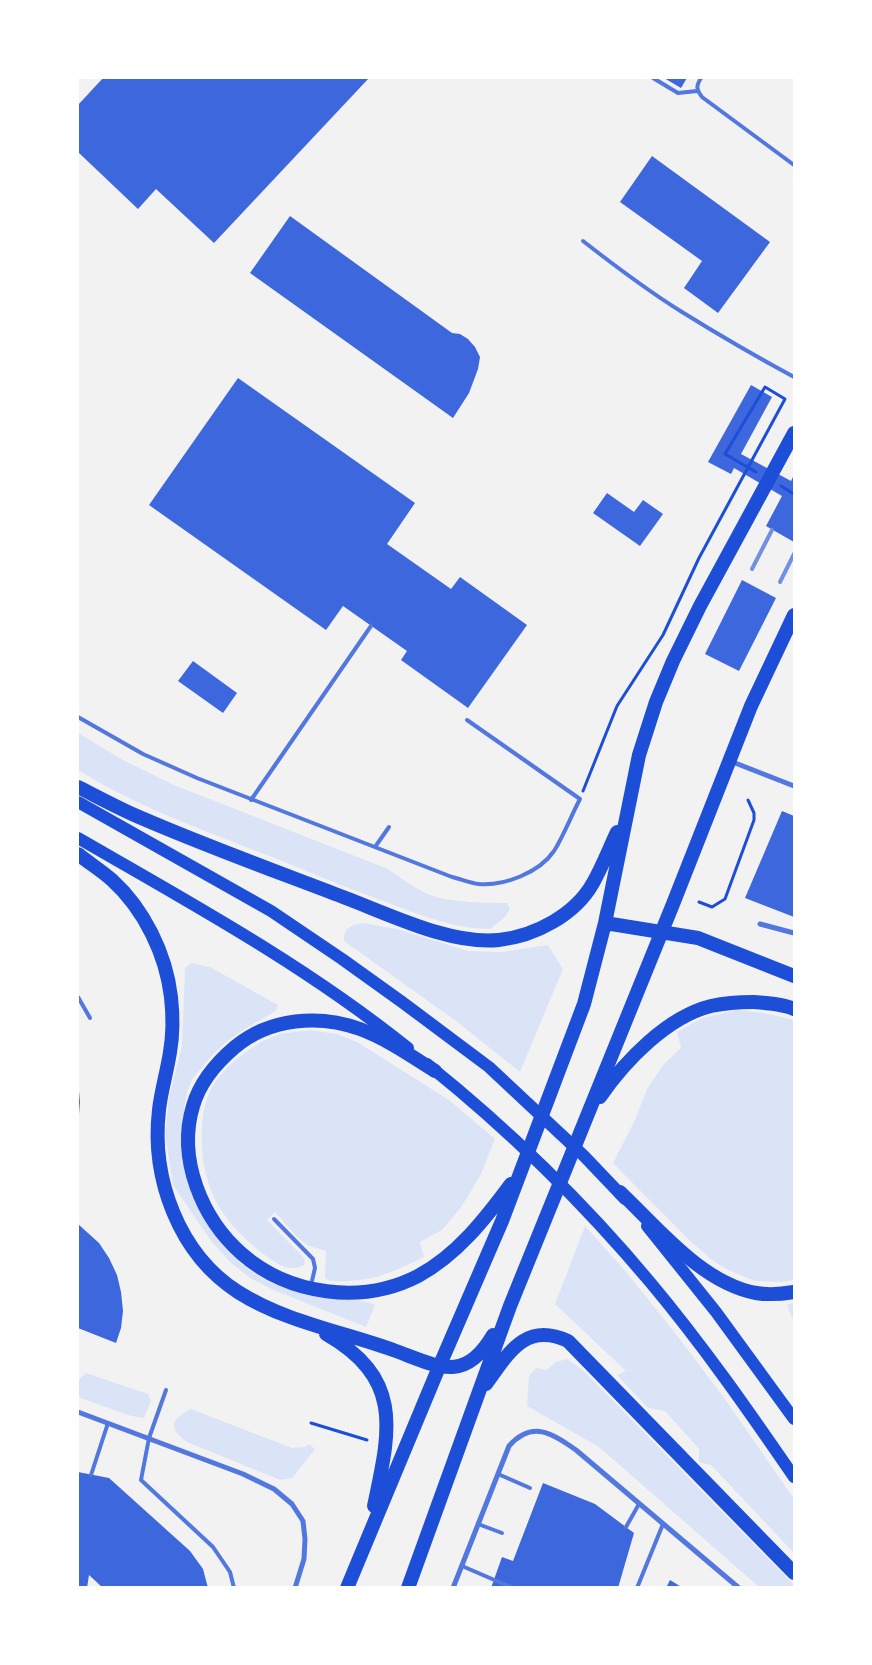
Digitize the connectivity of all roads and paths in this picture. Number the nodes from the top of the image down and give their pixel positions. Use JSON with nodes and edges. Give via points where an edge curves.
{"nodes":[{"id":1,"x":653,"y":78,"type":"edge"},
{"id":2,"x":701,"y":78,"type":"edge"},
{"id":3,"x":698,"y":91,"type":"junction"},
{"id":4,"x":794,"y":166,"type":"edge"},
{"id":5,"x":583,"y":242,"type":"dead end"},
{"id":6,"x":794,"y":378,"type":"edge"},
{"id":7,"x":794,"y":433,"type":"edge"},
{"id":8,"x":725,"y":454,"type":"dead end"},
{"id":9,"x":794,"y":615,"type":"edge"},
{"id":10,"x":371,"y":626,"type":"dead end"},
{"id":11,"x":78,"y":717,"type":"edge"},
{"id":12,"x":467,"y":720,"type":"dead end"},
{"id":13,"x":729,"y":760,"type":"junction"},
{"id":14,"x":794,"y":786,"type":"edge"},
{"id":15,"x":78,"y":787,"type":"edge"},
{"id":16,"x":580,"y":798,"type":"junction"},
{"id":17,"x":251,"y":800,"type":"junction"},
{"id":18,"x":748,"y":800,"type":"dead end"},
{"id":19,"x":78,"y":802,"type":"edge"},
{"id":20,"x":626,"y":810,"type":"junction"},
{"id":21,"x":389,"y":827,"type":"dead end"},
{"id":22,"x":78,"y":838,"type":"edge"},
{"id":23,"x":375,"y":847,"type":"junction"},
{"id":24,"x":78,"y":854,"type":"edge"},
{"id":25,"x":699,"y":902,"type":"dead end"},
{"id":26,"x":605,"y":923,"type":"junction"},
{"id":27,"x":760,"y":924,"type":"dead end"},
{"id":28,"x":662,"y":932,"type":"junction"},
{"id":29,"x":794,"y":933,"type":"edge"},
{"id":30,"x":794,"y":976,"type":"edge"},
{"id":31,"x":78,"y":997,"type":"edge"},
{"id":32,"x":794,"y":1009,"type":"edge"},
{"id":33,"x":90,"y":1018,"type":"dead end"},
{"id":34,"x":435,"y":1070,"type":"junction"},
{"id":35,"x":588,"y":1114,"type":"junction"},
{"id":36,"x":523,"y":1167,"type":"junction"},
{"id":37,"x":620,"y":1192,"type":"junction"},
{"id":38,"x":274,"y":1219,"type":"dead end"},
{"id":39,"x":311,"y":1288,"type":"junction"},
{"id":40,"x":794,"y":1292,"type":"edge"},
{"id":41,"x":510,"y":1306,"type":"junction"},
{"id":42,"x":304,"y":1321,"type":"junction"},
{"id":43,"x":439,"y":1367,"type":"junction"},
{"id":44,"x":166,"y":1390,"type":"dead end"},
{"id":45,"x":478,"y":1394,"type":"junction"},
{"id":46,"x":78,"y":1412,"type":"edge"},
{"id":47,"x":794,"y":1419,"type":"edge"},
{"id":48,"x":311,"y":1423,"type":"dead end"},
{"id":49,"x":108,"y":1424,"type":"junction"},
{"id":50,"x":149,"y":1438,"type":"junction"},
{"id":51,"x":367,"y":1440,"type":"dead end"},
{"id":52,"x":498,"y":1474,"type":"junction"},
{"id":53,"x":91,"y":1475,"type":"dead end"},
{"id":54,"x":794,"y":1477,"type":"edge"},
{"id":55,"x":530,"y":1488,"type":"dead end"},
{"id":56,"x":639,"y":1504,"type":"junction"},
{"id":57,"x":478,"y":1524,"type":"junction"},
{"id":58,"x":663,"y":1524,"type":"junction"},
{"id":59,"x":626,"y":1527,"type":"dead end"},
{"id":60,"x":502,"y":1533,"type":"dead end"},
{"id":61,"x":368,"y":1536,"type":"junction"},
{"id":62,"x":462,"y":1566,"type":"junction"},
{"id":63,"x":794,"y":1573,"type":"edge"},
{"id":64,"x":234,"y":1588,"type":"edge"},
{"id":65,"x":295,"y":1588,"type":"edge"},
{"id":66,"x":347,"y":1588,"type":"edge"},
{"id":67,"x":408,"y":1588,"type":"edge"},
{"id":68,"x":453,"y":1588,"type":"edge"},
{"id":69,"x":514,"y":1588,"type":"edge"},
{"id":70,"x":637,"y":1588,"type":"edge"},
{"id":71,"x":739,"y":1588,"type":"edge"}],
"edges":[{"from":1,"to":3,"type":"lane","via":[[678,93]]},
{"from":2,"to":3,"type":"lane"},
{"from":3,"to":4,"type":"lane"},
{"from":5,"to":6,"type":"lane","via":[[681,312]]},
{"from":7,"to":20,"type":"highway","via":[[700,606],[674,661],[656,702]]},
{"from":8,"to":16,"type":"path","via":[[765,387],[784,399],[699,558],[663,635],[617,706]]},
{"from":9,"to":13,"type":"highway"},
{"from":10,"to":17,"type":"lane"},
{"from":11,"to":17,"type":"lane","via":[[143,754]]},
{"from":12,"to":16,"type":"lane"},
{"from":13,"to":14,"type":"street"},
{"from":13,"to":28,"type":"highway"},
{"from":15,"to":20,"type":"highway","via":[[138,816],[256,864],[426,928],[477,940],[521,935],[562,917],[592,884]]},
{"from":16,"to":23,"type":"lane","via":[[553,852],[535,869],[501,883],[478,884],[452,877]]},
{"from":17,"to":23,"type":"lane"},
{"from":18,"to":25,"type":"path","via":[[754,820],[725,899],[712,907]]},
{"from":19,"to":37,"type":"main road","via":[[271,911],[342,959],[489,1067]]},
{"from":20,"to":26,"type":"highway"},
{"from":21,"to":23,"type":"lane"},
{"from":22,"to":34,"type":"main road","via":[[216,916],[324,985]]},
{"from":24,"to":42,"type":"highway","via":[[112,880],[131,900],[164,964],[171,996],[172,1024],[158,1112],[158,1140],[162,1179],[172,1212],[200,1258],[217,1275],[261,1305]]},
{"from":26,"to":28,"type":"highway"},
{"from":26,"to":36,"type":"highway","via":[[584,1004]]},
{"from":27,"to":29,"type":"street"},
{"from":28,"to":30,"type":"highway","via":[[698,938]]},
{"from":28,"to":35,"type":"highway"},
{"from":31,"to":33,"type":"lane"},
{"from":32,"to":35,"type":"highway","via":[[763,1002],[736,1002],[710,1006],[687,1016],[647,1043]]},
{"from":34,"to":39,"type":"highway","via":[[360,1029],[309,1020],[272,1026],[245,1039],[212,1069],[201,1087],[188,1126],[188,1149],[199,1193],[210,1215],[243,1254],[289,1282]]},
{"from":34,"to":54,"type":"main road","via":[[549,1173],[605,1230],[682,1322]]},
{"from":35,"to":41,"type":"highway"},
{"from":36,"to":39,"type":"highway","via":[[468,1237],[451,1254],[417,1277],[366,1292]]},
{"from":36,"to":43,"type":"highway"},
{"from":37,"to":40,"type":"highway","via":[[690,1259],[713,1275],[756,1293]]},
{"from":37,"to":47,"type":"main road","via":[[716,1312]]},
{"from":38,"to":39,"type":"lane","via":[[313,1259],[315,1268]]},
{"from":41,"to":43,"type":"highway","via":[[479,1354],[463,1365]]},
{"from":41,"to":45,"type":"highway"},
{"from":42,"to":43,"type":"highway"},
{"from":42,"to":61,"type":"highway","via":[[354,1353],[376,1380],[383,1397],[388,1415],[387,1437]]},
{"from":43,"to":61,"type":"highway"},
{"from":44,"to":50,"type":"lane"},
{"from":45,"to":63,"type":"highway","via":[[512,1350],[529,1337],[555,1335],[568,1341]]},
{"from":45,"to":67,"type":"highway"},
{"from":46,"to":49,"type":"street"},
{"from":48,"to":51,"type":"path"},
{"from":49,"to":50,"type":"street"},
{"from":49,"to":53,"type":"lane"},
{"from":50,"to":64,"type":"lane","via":[[141,1480],[213,1547],[230,1572]]},
{"from":50,"to":65,"type":"street","via":[[243,1474],[274,1489],[292,1504],[303,1521],[305,1539],[304,1559]]},
{"from":52,"to":55,"type":"lane"},
{"from":52,"to":56,"type":"street","via":[[509,1446],[517,1436],[542,1431],[557,1437]]},
{"from":52,"to":57,"type":"street"},
{"from":56,"to":58,"type":"street"},
{"from":56,"to":59,"type":"lane"},
{"from":57,"to":60,"type":"lane"},
{"from":57,"to":62,"type":"street"},
{"from":58,"to":70,"type":"lane"},
{"from":58,"to":71,"type":"street"},
{"from":61,"to":66,"type":"highway"},
{"from":62,"to":68,"type":"street"},
{"from":62,"to":69,"type":"lane"}]}
